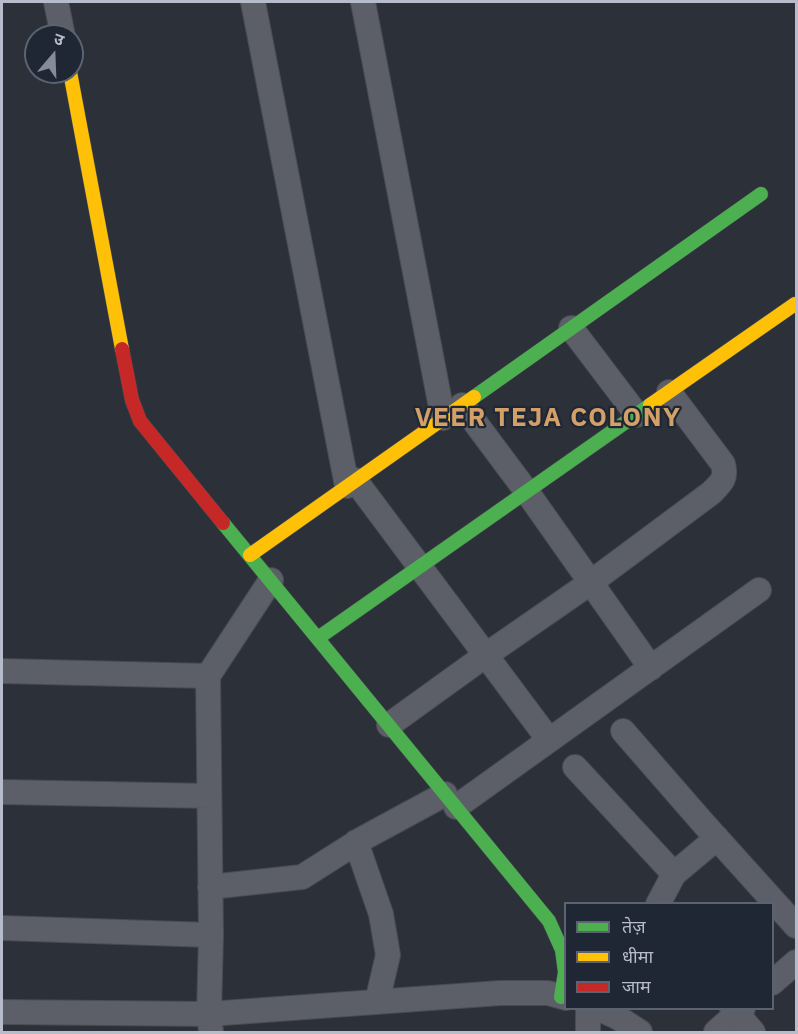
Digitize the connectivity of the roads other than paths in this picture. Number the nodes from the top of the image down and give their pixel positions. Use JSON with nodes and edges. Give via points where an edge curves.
{"nodes":[{"id":1,"x":56,"y":2,"type":"edge"},
{"id":2,"x":253,"y":2,"type":"edge"},
{"id":3,"x":363,"y":2,"type":"edge"},
{"id":4,"x":61,"y":24,"type":"edge"},
{"id":5,"x":72,"y":84,"type":"edge"},
{"id":6,"x":761,"y":194,"type":"dead end"},
{"id":7,"x":795,"y":304,"type":"edge"},
{"id":8,"x":570,"y":328,"type":"junction"},
{"id":9,"x":669,"y":392,"type":"junction"},
{"id":10,"x":452,"y":412,"type":"junction"},
{"id":11,"x":636,"y":415,"type":"junction"},
{"id":12,"x":351,"y":483,"type":"junction"},
{"id":13,"x":526,"y":492,"type":"junction"},
{"id":14,"x":250,"y":555,"type":"junction"},
{"id":15,"x":420,"y":567,"type":"junction"},
{"id":16,"x":270,"y":580,"type":"junction"},
{"id":17,"x":590,"y":583,"type":"junction"},
{"id":18,"x":759,"y":590,"type":"dead end"},
{"id":19,"x":318,"y":638,"type":"junction"},
{"id":20,"x":486,"y":655,"type":"junction"},
{"id":21,"x":651,"y":668,"type":"junction"},
{"id":22,"x":2,"y":671,"type":"edge"},
{"id":23,"x":208,"y":676,"type":"junction"},
{"id":24,"x":389,"y":725,"type":"junction"},
{"id":25,"x":623,"y":731,"type":"dead end"},
{"id":26,"x":549,"y":740,"type":"junction"},
{"id":27,"x":575,"y":766,"type":"dead end"},
{"id":28,"x":2,"y":792,"type":"edge"},
{"id":29,"x":209,"y":796,"type":"junction"},
{"id":30,"x":451,"y":801,"type":"junction"},
{"id":31,"x":717,"y":838,"type":"junction"},
{"id":32,"x":356,"y":842,"type":"junction"},
{"id":33,"x":674,"y":874,"type":"junction"},
{"id":34,"x":210,"y":887,"type":"junction"},
{"id":35,"x":659,"y":902,"type":"edge"},
{"id":36,"x":796,"y":926,"type":"edge"},
{"id":37,"x":2,"y":928,"type":"edge"},
{"id":38,"x":211,"y":935,"type":"junction"},
{"id":39,"x":796,"y":962,"type":"edge"},
{"id":40,"x":564,"y":965,"type":"edge"},
{"id":41,"x":774,"y":981,"type":"edge"},
{"id":42,"x":563,"y":998,"type":"edge"},
{"id":43,"x":377,"y":1002,"type":"junction"},
{"id":44,"x":588,"y":1010,"type":"edge"},
{"id":45,"x":601,"y":1010,"type":"edge"},
{"id":46,"x":738,"y":1010,"type":"edge"},
{"id":47,"x":2,"y":1012,"type":"edge"},
{"id":48,"x":210,"y":1023,"type":"edge"},
{"id":49,"x":588,"y":1032,"type":"edge"},
{"id":50,"x":640,"y":1032,"type":"edge"},
{"id":51,"x":716,"y":1032,"type":"edge"},
{"id":52,"x":753,"y":1032,"type":"edge"}],
"edges":[{"from":1,"to":4,"type":"street"},
{"from":2,"to":12,"type":"street"},
{"from":3,"to":10,"type":"street"},
{"from":5,"to":14,"type":"street","via":[[132,400],[140,421]]},
{"from":6,"to":8,"type":"street"},
{"from":7,"to":9,"type":"street"},
{"from":8,"to":10,"type":"street"},
{"from":8,"to":11,"type":"street"},
{"from":9,"to":11,"type":"street"},
{"from":9,"to":17,"type":"street","via":[[723,464],[722,482]]},
{"from":10,"to":12,"type":"street"},
{"from":10,"to":13,"type":"street"},
{"from":11,"to":13,"type":"street"},
{"from":12,"to":14,"type":"street"},
{"from":12,"to":15,"type":"street"},
{"from":13,"to":15,"type":"street"},
{"from":13,"to":17,"type":"street"},
{"from":14,"to":16,"type":"street"},
{"from":15,"to":19,"type":"street"},
{"from":15,"to":20,"type":"street"},
{"from":16,"to":19,"type":"street"},
{"from":16,"to":23,"type":"street"},
{"from":17,"to":20,"type":"street"},
{"from":17,"to":21,"type":"street"},
{"from":18,"to":21,"type":"street"},
{"from":19,"to":24,"type":"street"},
{"from":20,"to":24,"type":"street"},
{"from":20,"to":26,"type":"street"},
{"from":21,"to":26,"type":"street"},
{"from":22,"to":23,"type":"street"},
{"from":23,"to":29,"type":"street"},
{"from":24,"to":30,"type":"street"},
{"from":25,"to":31,"type":"street"},
{"from":26,"to":30,"type":"street"},
{"from":27,"to":33,"type":"street"},
{"from":28,"to":29,"type":"street"},
{"from":29,"to":34,"type":"street"},
{"from":30,"to":32,"type":"street"},
{"from":30,"to":40,"type":"street","via":[[549,921]]},
{"from":31,"to":33,"type":"street"},
{"from":31,"to":36,"type":"street"},
{"from":32,"to":34,"type":"street","via":[[302,877]]},
{"from":32,"to":43,"type":"street","via":[[381,914],[388,955]]},
{"from":33,"to":35,"type":"street"},
{"from":34,"to":38,"type":"street"},
{"from":37,"to":38,"type":"street"},
{"from":38,"to":48,"type":"street"},
{"from":39,"to":41,"type":"street"},
{"from":42,"to":43,"type":"street","via":[[548,993],[500,993]]},
{"from":43,"to":48,"type":"street"},
{"from":44,"to":49,"type":"street"},
{"from":45,"to":50,"type":"street"},
{"from":46,"to":51,"type":"street"},
{"from":46,"to":52,"type":"street"},
{"from":47,"to":48,"type":"street"}]}
